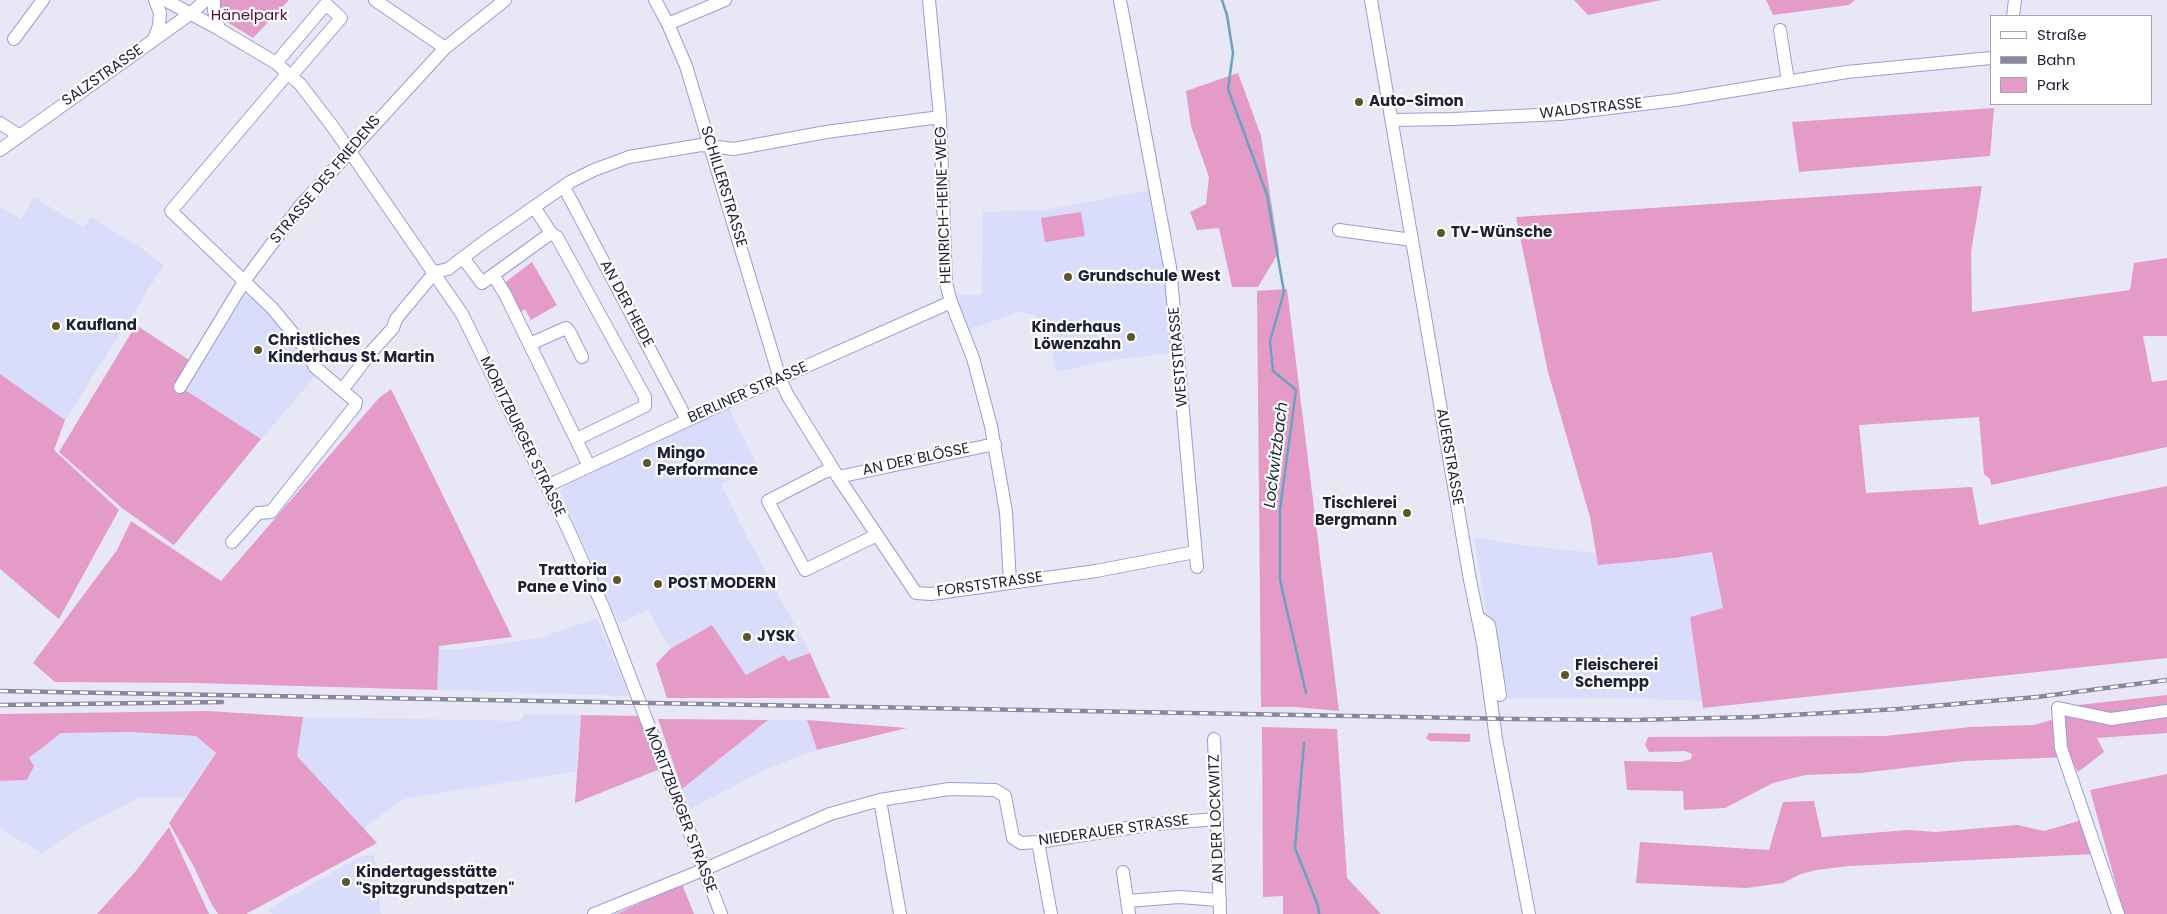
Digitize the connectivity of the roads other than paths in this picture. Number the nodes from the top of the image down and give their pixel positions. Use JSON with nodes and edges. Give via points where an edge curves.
{"nodes":[{"id":1,"x":43,"y":0,"type":"edge"},
{"id":2,"x":155,"y":0,"type":"edge"},
{"id":3,"x":165,"y":0,"type":"edge"},
{"id":4,"x":206,"y":0,"type":"edge"},
{"id":5,"x":214,"y":0,"type":"edge"},
{"id":6,"x":376,"y":0,"type":"edge"},
{"id":7,"x":505,"y":0,"type":"edge"},
{"id":8,"x":655,"y":0,"type":"edge"},
{"id":9,"x":725,"y":0,"type":"edge"},
{"id":10,"x":929,"y":0,"type":"edge"},
{"id":11,"x":1120,"y":0,"type":"edge"},
{"id":12,"x":1371,"y":0,"type":"edge"},
{"id":13,"x":2015,"y":0,"type":"edge"},
{"id":14,"x":190,"y":14,"type":"junction"},
{"id":15,"x":2013,"y":15,"type":"edge"},
{"id":16,"x":668,"y":24,"type":"junction"},
{"id":17,"x":219,"y":28,"type":"junction"},
{"id":18,"x":1780,"y":30,"type":"dead end"},
{"id":19,"x":14,"y":39,"type":"dead end"},
{"id":20,"x":154,"y":39,"type":"junction"},
{"id":21,"x":445,"y":48,"type":"junction"},
{"id":22,"x":1990,"y":58,"type":"edge"},
{"id":23,"x":276,"y":63,"type":"junction"},
{"id":24,"x":289,"y":74,"type":"junction"},
{"id":25,"x":1788,"y":81,"type":"junction"},
{"id":26,"x":940,"y":117,"type":"junction"},
{"id":27,"x":1392,"y":120,"type":"junction"},
{"id":28,"x":0,"y":123,"type":"edge"},
{"id":29,"x":20,"y":136,"type":"junction"},
{"id":30,"x":711,"y":146,"type":"junction"},
{"id":31,"x":0,"y":150,"type":"edge"},
{"id":32,"x":349,"y":151,"type":"junction"},
{"id":33,"x":564,"y":187,"type":"junction"},
{"id":34,"x":534,"y":207,"type":"junction"},
{"id":35,"x":1339,"y":230,"type":"dead end"},
{"id":36,"x":551,"y":233,"type":"junction"},
{"id":37,"x":1412,"y":240,"type":"junction"},
{"id":38,"x":463,"y":258,"type":"junction"},
{"id":39,"x":435,"y":272,"type":"junction"},
{"id":40,"x":493,"y":275,"type":"junction"},
{"id":41,"x":245,"y":280,"type":"junction"},
{"id":42,"x":951,"y":302,"type":"junction"},
{"id":43,"x":530,"y":344,"type":"junction"},
{"id":44,"x":582,"y":357,"type":"dead end"},
{"id":45,"x":780,"y":379,"type":"junction"},
{"id":46,"x":180,"y":387,"type":"dead end"},
{"id":47,"x":342,"y":390,"type":"junction"},
{"id":48,"x":687,"y":420,"type":"junction"},
{"id":49,"x":577,"y":439,"type":"junction"},
{"id":50,"x":995,"y":444,"type":"junction"},
{"id":51,"x":590,"y":466,"type":"junction"},
{"id":52,"x":836,"y":473,"type":"junction"},
{"id":53,"x":547,"y":486,"type":"junction"},
{"id":54,"x":877,"y":535,"type":"junction"},
{"id":55,"x":232,"y":542,"type":"dead end"},
{"id":56,"x":1195,"y":552,"type":"junction"},
{"id":57,"x":1196,"y":568,"type":"dead end"},
{"id":58,"x":1010,"y":582,"type":"junction"},
{"id":59,"x":1478,"y":617,"type":"junction"},
{"id":60,"x":1500,"y":695,"type":"dead end"},
{"id":61,"x":2167,"y":711,"type":"edge"},
{"id":62,"x":1214,"y":739,"type":"dead end"},
{"id":63,"x":880,"y":800,"type":"junction"},
{"id":64,"x":1217,"y":819,"type":"junction"},
{"id":65,"x":1038,"y":842,"type":"junction"},
{"id":66,"x":703,"y":870,"type":"junction"},
{"id":67,"x":1123,"y":872,"type":"dead end"},
{"id":68,"x":1220,"y":900,"type":"junction"},
{"id":69,"x":1128,"y":908,"type":"edge"},
{"id":70,"x":594,"y":914,"type":"edge"},
{"id":71,"x":721,"y":914,"type":"edge"},
{"id":72,"x":900,"y":914,"type":"edge"},
{"id":73,"x":1051,"y":914,"type":"edge"},
{"id":74,"x":1220,"y":914,"type":"edge"},
{"id":75,"x":1529,"y":914,"type":"edge"},
{"id":76,"x":2118,"y":914,"type":"edge"}],
"edges":[{"from":1,"to":19,"type":"street"},
{"from":2,"to":20,"type":"street","via":[[160,13]]},
{"from":3,"to":14,"type":"street","name":"MORITZBURGER STRASSE"},
{"from":4,"to":14,"type":"street","name":"SALZSTRASSE"},
{"from":5,"to":17,"type":"street"},
{"from":6,"to":21,"type":"street"},
{"from":7,"to":21,"type":"street","name":"STRASSE DES FRIEDENS"},
{"from":8,"to":16,"type":"street","name":"SCHILLERSTRASSE"},
{"from":9,"to":16,"type":"street"},
{"from":10,"to":26,"type":"street","name":"HEINRICH-HEINE-WEG"},
{"from":11,"to":56,"type":"street","name":"WESTSTRASSE","via":[[1170,267]]},
{"from":12,"to":27,"type":"street","name":"AUERSTRASSE"},
{"from":13,"to":15,"type":"street"},
{"from":14,"to":17,"type":"street","name":"MORITZBURGER STRASSE"},
{"from":14,"to":20,"type":"street","name":"SALZSTRASSE"},
{"from":16,"to":30,"type":"street","name":"SCHILLERSTRASSE","via":[[686,66]]},
{"from":17,"to":23,"type":"street","name":"MORITZBURGER STRASSE"},
{"from":18,"to":25,"type":"street"},
{"from":20,"to":29,"type":"street","name":"SALZSTRASSE"},
{"from":21,"to":32,"type":"street","name":"STRASSE DES FRIEDENS"},
{"from":22,"to":25,"type":"street","name":"WALDSTRASSE"},
{"from":23,"to":24,"type":"street","name":"MORITZBURGER STRASSE"},
{"from":23,"to":24,"type":"street","via":[[326,4],[341,18]]},
{"from":24,"to":32,"type":"street","name":"MORITZBURGER STRASSE","via":[[333,126]]},
{"from":24,"to":41,"type":"street","via":[[171,211]]},
{"from":25,"to":27,"type":"street","name":"WALDSTRASSE","via":[[1676,100],[1560,114]]},
{"from":26,"to":30,"type":"street","via":[[734,148]]},
{"from":26,"to":42,"type":"street","name":"HEINRICH-HEINE-WEG","via":[[946,283]]},
{"from":27,"to":37,"type":"street","name":"AUERSTRASSE"},
{"from":28,"to":29,"type":"street"},
{"from":29,"to":31,"type":"street","name":"SALZSTRASSE"},
{"from":30,"to":33,"type":"street","via":[[701,145],[621,160],[594,170]]},
{"from":30,"to":45,"type":"street","name":"SCHILLERSTRASSE"},
{"from":32,"to":39,"type":"street","name":"MORITZBURGER STRASSE"},
{"from":32,"to":41,"type":"street","name":"STRASSE DES FRIEDENS","via":[[300,206]]},
{"from":33,"to":34,"type":"street"},
{"from":33,"to":48,"type":"street","name":"AN DER HEIDE"},
{"from":34,"to":36,"type":"street"},
{"from":34,"to":38,"type":"street"},
{"from":35,"to":37,"type":"street"},
{"from":36,"to":40,"type":"street"},
{"from":36,"to":49,"type":"street","via":[[557,237],[645,398],[645,406]]},
{"from":37,"to":59,"type":"street","name":"AUERSTRASSE"},
{"from":38,"to":39,"type":"street","via":[[448,269]]},
{"from":38,"to":40,"type":"street","via":[[482,283]]},
{"from":39,"to":47,"type":"street"},
{"from":39,"to":53,"type":"street","name":"MORITZBURGER STRASSE","via":[[462,314]]},
{"from":40,"to":43,"type":"street"},
{"from":41,"to":46,"type":"street","name":"STRASSE DES FRIEDENS"},
{"from":41,"to":47,"type":"street","via":[[292,330],[315,367]]},
{"from":42,"to":45,"type":"street","name":"BERLINER STRASSE"},
{"from":42,"to":50,"type":"street","name":"HEINRICH-HEINE-WEG","via":[[972,358]]},
{"from":43,"to":44,"type":"street","via":[[566,328]]},
{"from":43,"to":49,"type":"street"},
{"from":45,"to":48,"type":"street","name":"BERLINER STRASSE"},
{"from":45,"to":52,"type":"street","name":"FORSTSTRASSE"},
{"from":47,"to":55,"type":"street","via":[[356,402],[355,406],[271,512],[258,513]]},
{"from":48,"to":51,"type":"street","name":"BERLINER STRASSE"},
{"from":49,"to":51,"type":"street"},
{"from":50,"to":52,"type":"street","name":"AN DER BLÖSSE"},
{"from":50,"to":58,"type":"street","name":"HEINRICH-HEINE-WEG","via":[[1006,512]]},
{"from":51,"to":53,"type":"street","name":"BERLINER STRASSE"},
{"from":52,"to":54,"type":"street","name":"FORSTSTRASSE"},
{"from":52,"to":54,"type":"street","name":"AN DER BLÖSSE","via":[[824,472],[768,502],[805,570]]},
{"from":53,"to":66,"type":"street","name":"MORITZBURGER STRASSE","via":[[604,609]]},
{"from":54,"to":58,"type":"street","name":"FORSTSTRASSE","via":[[916,593],[931,594]]},
{"from":56,"to":57,"type":"street","name":"WESTSTRASSE"},
{"from":56,"to":58,"type":"street","name":"FORSTSTRASSE","via":[[1122,567]]},
{"from":59,"to":60,"type":"street","via":[[1489,625]]},
{"from":59,"to":75,"type":"street","name":"AUERSTRASSE"},
{"from":61,"to":76,"type":"street","via":[[2111,720],[2058,708],[2061,748]]},
{"from":62,"to":64,"type":"street","name":"AN DER LOCKWITZ"},
{"from":63,"to":65,"type":"street","name":"NIEDERAUER STRASSE","via":[[949,790],[995,790],[1005,796],[1013,838],[1021,842]]},
{"from":63,"to":66,"type":"street","name":"NIEDERAUER STRASSE","via":[[830,814]]},
{"from":63,"to":72,"type":"street"},
{"from":64,"to":65,"type":"street","name":"NIEDERAUER STRASSE","via":[[1154,824]]},
{"from":64,"to":68,"type":"street","name":"AN DER LOCKWITZ"},
{"from":65,"to":73,"type":"street"},
{"from":66,"to":70,"type":"street","name":"NIEDERAUER STRASSE"},
{"from":66,"to":71,"type":"street","name":"MORITZBURGER STRASSE"},
{"from":67,"to":69,"type":"street","name":"AN DER LOCKWITZ"},
{"from":68,"to":69,"type":"street","name":"AN DER LOCKWITZ","via":[[1179,897]]},
{"from":68,"to":74,"type":"street","name":"AN DER LOCKWITZ"}]}
